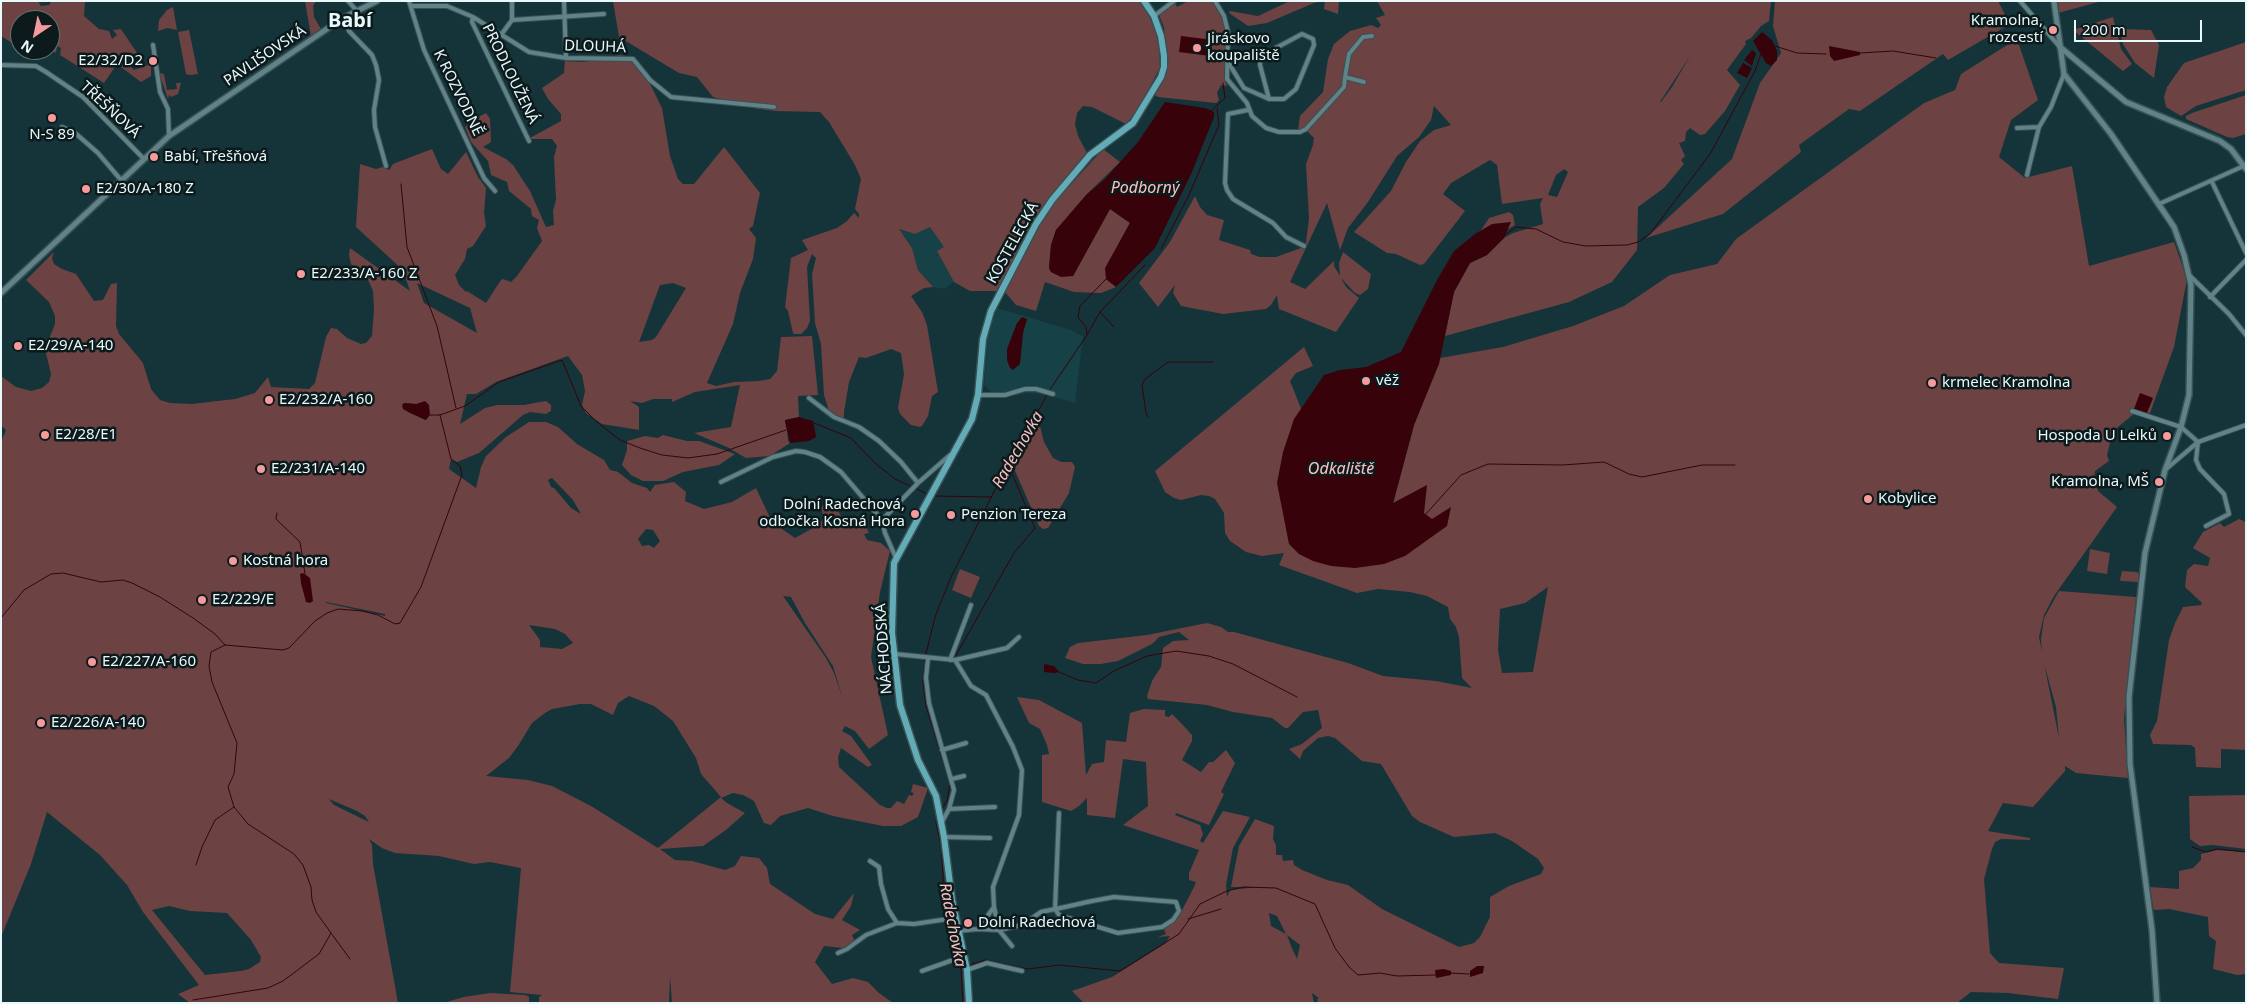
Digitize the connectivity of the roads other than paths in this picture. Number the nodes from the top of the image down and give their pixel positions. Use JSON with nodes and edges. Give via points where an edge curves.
{"nodes":[{"id":1,"x":348,"y":1,"type":"edge"},
{"id":2,"x":377,"y":1,"type":"edge"},
{"id":3,"x":512,"y":1,"type":"edge"},
{"id":4,"x":564,"y":1,"type":"edge"},
{"id":5,"x":1144,"y":1,"type":"edge"},
{"id":6,"x":1174,"y":1,"type":"edge"},
{"id":7,"x":1215,"y":1,"type":"edge"},
{"id":8,"x":2020,"y":1,"type":"edge"},
{"id":9,"x":2054,"y":1,"type":"edge"},
{"id":10,"x":410,"y":4,"type":"edge"},
{"id":11,"x":357,"y":11,"type":"junction"},
{"id":12,"x":604,"y":14,"type":"dead end"},
{"id":13,"x":564,"y":16,"type":"junction"},
{"id":14,"x":1154,"y":16,"type":"junction"},
{"id":15,"x":473,"y":17,"type":"junction"},
{"id":16,"x":343,"y":18,"type":"junction"},
{"id":17,"x":512,"y":20,"type":"junction"},
{"id":18,"x":501,"y":35,"type":"junction"},
{"id":19,"x":1372,"y":36,"type":"dead end"},
{"id":20,"x":153,"y":45,"type":"dead end"},
{"id":21,"x":2059,"y":46,"type":"junction"},
{"id":22,"x":566,"y":58,"type":"junction"},
{"id":23,"x":1228,"y":60,"type":"junction"},
{"id":24,"x":1,"y":65,"type":"edge"},
{"id":25,"x":2064,"y":74,"type":"junction"},
{"id":26,"x":1345,"y":77,"type":"junction"},
{"id":27,"x":1364,"y":82,"type":"dead end"},
{"id":28,"x":1269,"y":99,"type":"junction"},
{"id":29,"x":774,"y":108,"type":"dead end"},
{"id":30,"x":1248,"y":110,"type":"junction"},
{"id":31,"x":2039,"y":126,"type":"junction"},
{"id":32,"x":62,"y":127,"type":"dead end"},
{"id":33,"x":2017,"y":128,"type":"dead end"},
{"id":34,"x":169,"y":136,"type":"junction"},
{"id":35,"x":530,"y":141,"type":"dead end"},
{"id":36,"x":144,"y":159,"type":"junction"},
{"id":37,"x":386,"y":166,"type":"dead end"},
{"id":38,"x":2245,"y":167,"type":"edge"},
{"id":39,"x":2027,"y":175,"type":"dead end"},
{"id":40,"x":121,"y":180,"type":"junction"},
{"id":41,"x":2212,"y":182,"type":"junction"},
{"id":42,"x":495,"y":192,"type":"dead end"},
{"id":43,"x":2159,"y":204,"type":"junction"},
{"id":44,"x":1304,"y":246,"type":"dead end"},
{"id":45,"x":2246,"y":253,"type":"edge"},
{"id":46,"x":2246,"y":260,"type":"edge"},
{"id":47,"x":2190,"y":276,"type":"junction"},
{"id":48,"x":1,"y":293,"type":"edge"},
{"id":49,"x":2210,"y":297,"type":"junction"},
{"id":50,"x":993,"y":305,"type":"joint"},
{"id":51,"x":2246,"y":335,"type":"edge"},
{"id":52,"x":978,"y":394,"type":"junction"},
{"id":53,"x":1052,"y":394,"type":"dead end"},
{"id":54,"x":809,"y":398,"type":"dead end"},
{"id":55,"x":2132,"y":411,"type":"dead end"},
{"id":56,"x":2246,"y":425,"type":"edge"},
{"id":57,"x":2181,"y":427,"type":"junction"},
{"id":58,"x":2198,"y":442,"type":"junction"},
{"id":59,"x":955,"y":451,"type":"junction"},
{"id":60,"x":2166,"y":470,"type":"junction"},
{"id":61,"x":720,"y":482,"type":"dead end"},
{"id":62,"x":918,"y":483,"type":"junction"},
{"id":63,"x":882,"y":520,"type":"junction"},
{"id":64,"x":2206,"y":526,"type":"dead end"},
{"id":65,"x":896,"y":558,"type":"junction"},
{"id":66,"x":970,"y":605,"type":"dead end"},
{"id":67,"x":1019,"y":637,"type":"dead end"},
{"id":68,"x":894,"y":654,"type":"junction"},
{"id":69,"x":928,"y":658,"type":"junction"},
{"id":70,"x":952,"y":660,"type":"junction"},
{"id":71,"x":966,"y":743,"type":"dead end"},
{"id":72,"x":942,"y":750,"type":"junction"},
{"id":73,"x":964,"y":776,"type":"dead end"},
{"id":74,"x":952,"y":779,"type":"junction"},
{"id":75,"x":995,"y":807,"type":"dead end"},
{"id":76,"x":949,"y":809,"type":"junction"},
{"id":77,"x":1059,"y":813,"type":"dead end"},
{"id":78,"x":942,"y":822,"type":"junction"},
{"id":79,"x":944,"y":837,"type":"junction"},
{"id":80,"x":990,"y":838,"type":"dead end"},
{"id":81,"x":870,"y":861,"type":"dead end"},
{"id":82,"x":994,"y":907,"type":"junction"},
{"id":83,"x":1055,"y":909,"type":"junction"},
{"id":84,"x":955,"y":918,"type":"junction"},
{"id":85,"x":897,"y":923,"type":"junction"},
{"id":86,"x":978,"y":929,"type":"junction"},
{"id":87,"x":1000,"y":930,"type":"junction"},
{"id":88,"x":958,"y":931,"type":"junction"},
{"id":89,"x":1012,"y":946,"type":"dead end"},
{"id":90,"x":838,"y":953,"type":"dead end"},
{"id":91,"x":964,"y":956,"type":"junction"},
{"id":92,"x":967,"y":970,"type":"junction"},
{"id":93,"x":922,"y":971,"type":"dead end"},
{"id":94,"x":1022,"y":971,"type":"dead end"},
{"id":95,"x":969,"y":1003,"type":"edge"},
{"id":96,"x":2157,"y":1003,"type":"edge"}],
"edges":[{"from":1,"to":11,"type":"street"},
{"from":2,"to":11,"type":"street","name":"PAVLIŠOVSKÁ"},
{"from":3,"to":17,"type":"street"},
{"from":4,"to":13,"type":"street"},
{"from":5,"to":14,"type":"main road","name":"KOSTELECKÁ"},
{"from":6,"to":14,"type":"street"},
{"from":7,"to":23,"type":"street","via":[[1227,23]]},
{"from":8,"to":21,"type":"street"},
{"from":9,"to":21,"type":"street"},
{"from":10,"to":15,"type":"street","name":"DLOUHÁ","via":[[447,6]]},
{"from":10,"to":42,"type":"street","name":"K ROZVODNĚ","via":[[424,50],[484,178]]},
{"from":11,"to":16,"type":"street","name":"PAVLIŠOVSKÁ"},
{"from":12,"to":13,"type":"street"},
{"from":13,"to":17,"type":"street"},
{"from":13,"to":22,"type":"street"},
{"from":14,"to":50,"type":"main road","name":"KOSTELECKÁ","via":[[1164,56],[1163,72],[1157,84],[1133,123],[1096,150],[1052,200]]},
{"from":15,"to":18,"type":"street","name":"DLOUHÁ"},
{"from":15,"to":35,"type":"street","name":"PRODLOUŽENÁ","via":[[472,22]]},
{"from":16,"to":34,"type":"street","name":"PAVLIŠOVSKÁ"},
{"from":16,"to":37,"type":"street","via":[[349,31],[372,55],[376,65],[379,80],[375,127]]},
{"from":17,"to":18,"type":"street"},
{"from":18,"to":22,"type":"street","name":"DLOUHÁ","via":[[529,52]]},
{"from":19,"to":26,"type":"street","via":[[1363,37],[1349,54]]},
{"from":20,"to":34,"type":"street","via":[[160,92],[168,109]]},
{"from":21,"to":25,"type":"street"},
{"from":21,"to":38,"type":"street","via":[[2126,102],[2220,140]]},
{"from":22,"to":29,"type":"street","name":"DLOUHÁ","via":[[633,59],[650,80],[671,97]]},
{"from":23,"to":28,"type":"street","via":[[1244,88]]},
{"from":23,"to":30,"type":"street","via":[[1227,80],[1247,103]]},
{"from":24,"to":36,"type":"street","name":"TŘEŠŇOVÁ","via":[[36,66],[84,96]]},
{"from":25,"to":31,"type":"street","via":[[2051,107]]},
{"from":25,"to":43,"type":"street","via":[[2111,134]]},
{"from":26,"to":27,"type":"street"},
{"from":26,"to":30,"type":"street","via":[[1340,92],[1308,128],[1300,132],[1266,128]]},
{"from":28,"to":28,"type":"street","via":[[1284,99],[1296,89],[1314,45],[1309,36],[1302,34],[1261,56],[1260,65]]},
{"from":30,"to":44,"type":"street","via":[[1228,114],[1227,190],[1233,200]]},
{"from":31,"to":33,"type":"street"},
{"from":31,"to":39,"type":"street"},
{"from":32,"to":40,"type":"street","via":[[74,132],[98,153]]},
{"from":34,"to":36,"type":"street","name":"PAVLIŠOVSKÁ"},
{"from":36,"to":40,"type":"street","name":"PAVLIŠOVSKÁ"},
{"from":38,"to":41,"type":"street"},
{"from":40,"to":48,"type":"street","name":"PAVLIŠOVSKÁ"},
{"from":41,"to":43,"type":"street"},
{"from":41,"to":45,"type":"street"},
{"from":43,"to":47,"type":"street","via":[[2174,227]]},
{"from":46,"to":49,"type":"street"},
{"from":47,"to":49,"type":"street"},
{"from":47,"to":57,"type":"street","via":[[2189,395]]},
{"from":49,"to":51,"type":"street","via":[[2230,314]]},
{"from":50,"to":52,"type":"main road","name":"NÁCHODSKÁ","via":[[983,339]]},
{"from":52,"to":53,"type":"street","via":[[1005,395],[1025,389]]},
{"from":52,"to":59,"type":"main road","name":"NÁCHODSKÁ","via":[[972,419]]},
{"from":54,"to":62,"type":"street","via":[[834,417],[859,427],[879,441]]},
{"from":55,"to":57,"type":"street"},
{"from":56,"to":58,"type":"street"},
{"from":57,"to":58,"type":"street"},
{"from":57,"to":60,"type":"street"},
{"from":58,"to":60,"type":"street"},
{"from":58,"to":64,"type":"street","via":[[2196,460],[2200,469],[2224,494],[2229,514]]},
{"from":59,"to":62,"type":"street"},
{"from":59,"to":65,"type":"main road","name":"NÁCHODSKÁ"},
{"from":60,"to":96,"type":"street","via":[[2145,553],[2128,723],[2133,798],[2152,930]]},
{"from":61,"to":63,"type":"street","via":[[773,457],[804,452],[820,457],[836,468]]},
{"from":62,"to":63,"type":"street"},
{"from":63,"to":65,"type":"street"},
{"from":65,"to":68,"type":"main road","name":"NÁCHODSKÁ","via":[[893,568]]},
{"from":66,"to":70,"type":"street"},
{"from":67,"to":70,"type":"street","via":[[1007,648]]},
{"from":68,"to":69,"type":"street"},
{"from":68,"to":78,"type":"main road","name":"NÁCHODSKÁ","via":[[900,705],[908,733],[936,796]]},
{"from":69,"to":70,"type":"street"},
{"from":69,"to":72,"type":"street","via":[[929,703]]},
{"from":70,"to":82,"type":"street","via":[[971,686],[986,695],[1022,770],[1018,816],[993,887]]},
{"from":71,"to":72,"type":"street"},
{"from":72,"to":74,"type":"street"},
{"from":73,"to":74,"type":"street"},
{"from":74,"to":76,"type":"street","via":[[954,790]]},
{"from":75,"to":76,"type":"street"},
{"from":76,"to":78,"type":"street"},
{"from":77,"to":83,"type":"street"},
{"from":78,"to":79,"type":"main road","name":"NÁCHODSKÁ"},
{"from":79,"to":80,"type":"street"},
{"from":79,"to":84,"type":"main road","name":"NÁCHODSKÁ"},
{"from":81,"to":85,"type":"street","via":[[879,867],[888,909]]},
{"from":82,"to":86,"type":"street"},
{"from":82,"to":87,"type":"street"},
{"from":83,"to":83,"type":"street","via":[[1129,897],[1176,902],[1179,912],[1174,920],[1162,927],[1118,933],[1060,916]]},
{"from":83,"to":87,"type":"street"},
{"from":84,"to":85,"type":"street"},
{"from":84,"to":88,"type":"main road","name":"NÁCHODSKÁ"},
{"from":85,"to":90,"type":"street","via":[[866,935]]},
{"from":86,"to":87,"type":"street"},
{"from":86,"to":88,"type":"street"},
{"from":87,"to":89,"type":"street"},
{"from":88,"to":91,"type":"main road","name":"NÁCHODSKÁ"},
{"from":91,"to":92,"type":"main road","name":"NÁCHODSKÁ"},
{"from":91,"to":93,"type":"street"},
{"from":92,"to":94,"type":"street","via":[[986,964]]},
{"from":92,"to":95,"type":"main road","name":"NÁCHODSKÁ"}]}
